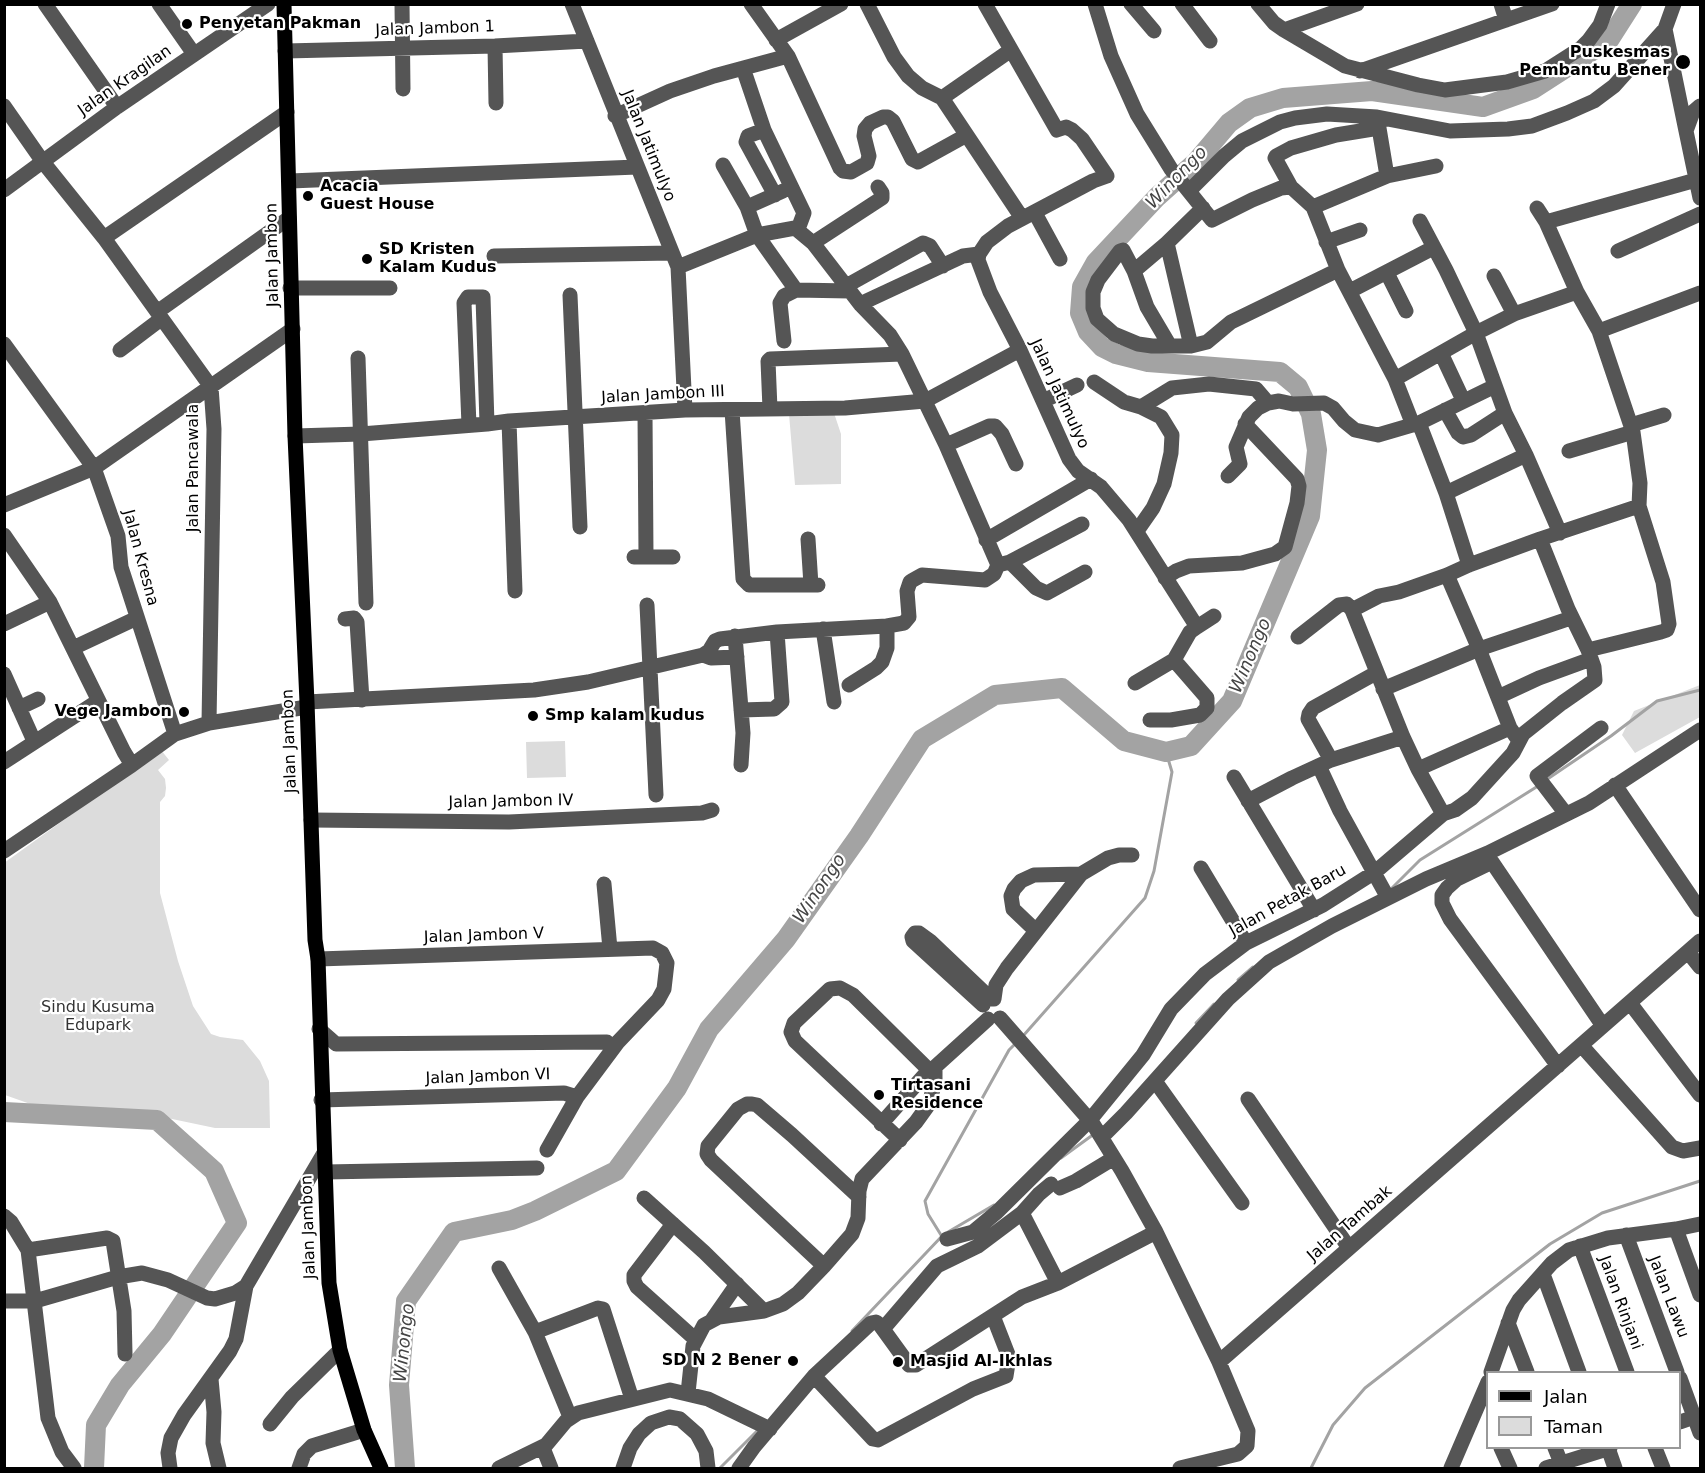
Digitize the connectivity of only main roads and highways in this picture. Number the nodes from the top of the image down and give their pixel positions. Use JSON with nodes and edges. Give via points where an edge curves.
{"nodes":[{"id":1,"x":284,"y":4,"type":"edge"},
{"id":2,"x":381,"y":1468,"type":"edge"}],
"edges":[{"from":1,"to":2,"type":"main road","name":"Jalan Jambon","via":[[295,436],[329,1283],[340,1350],[364,1430]]}]}
